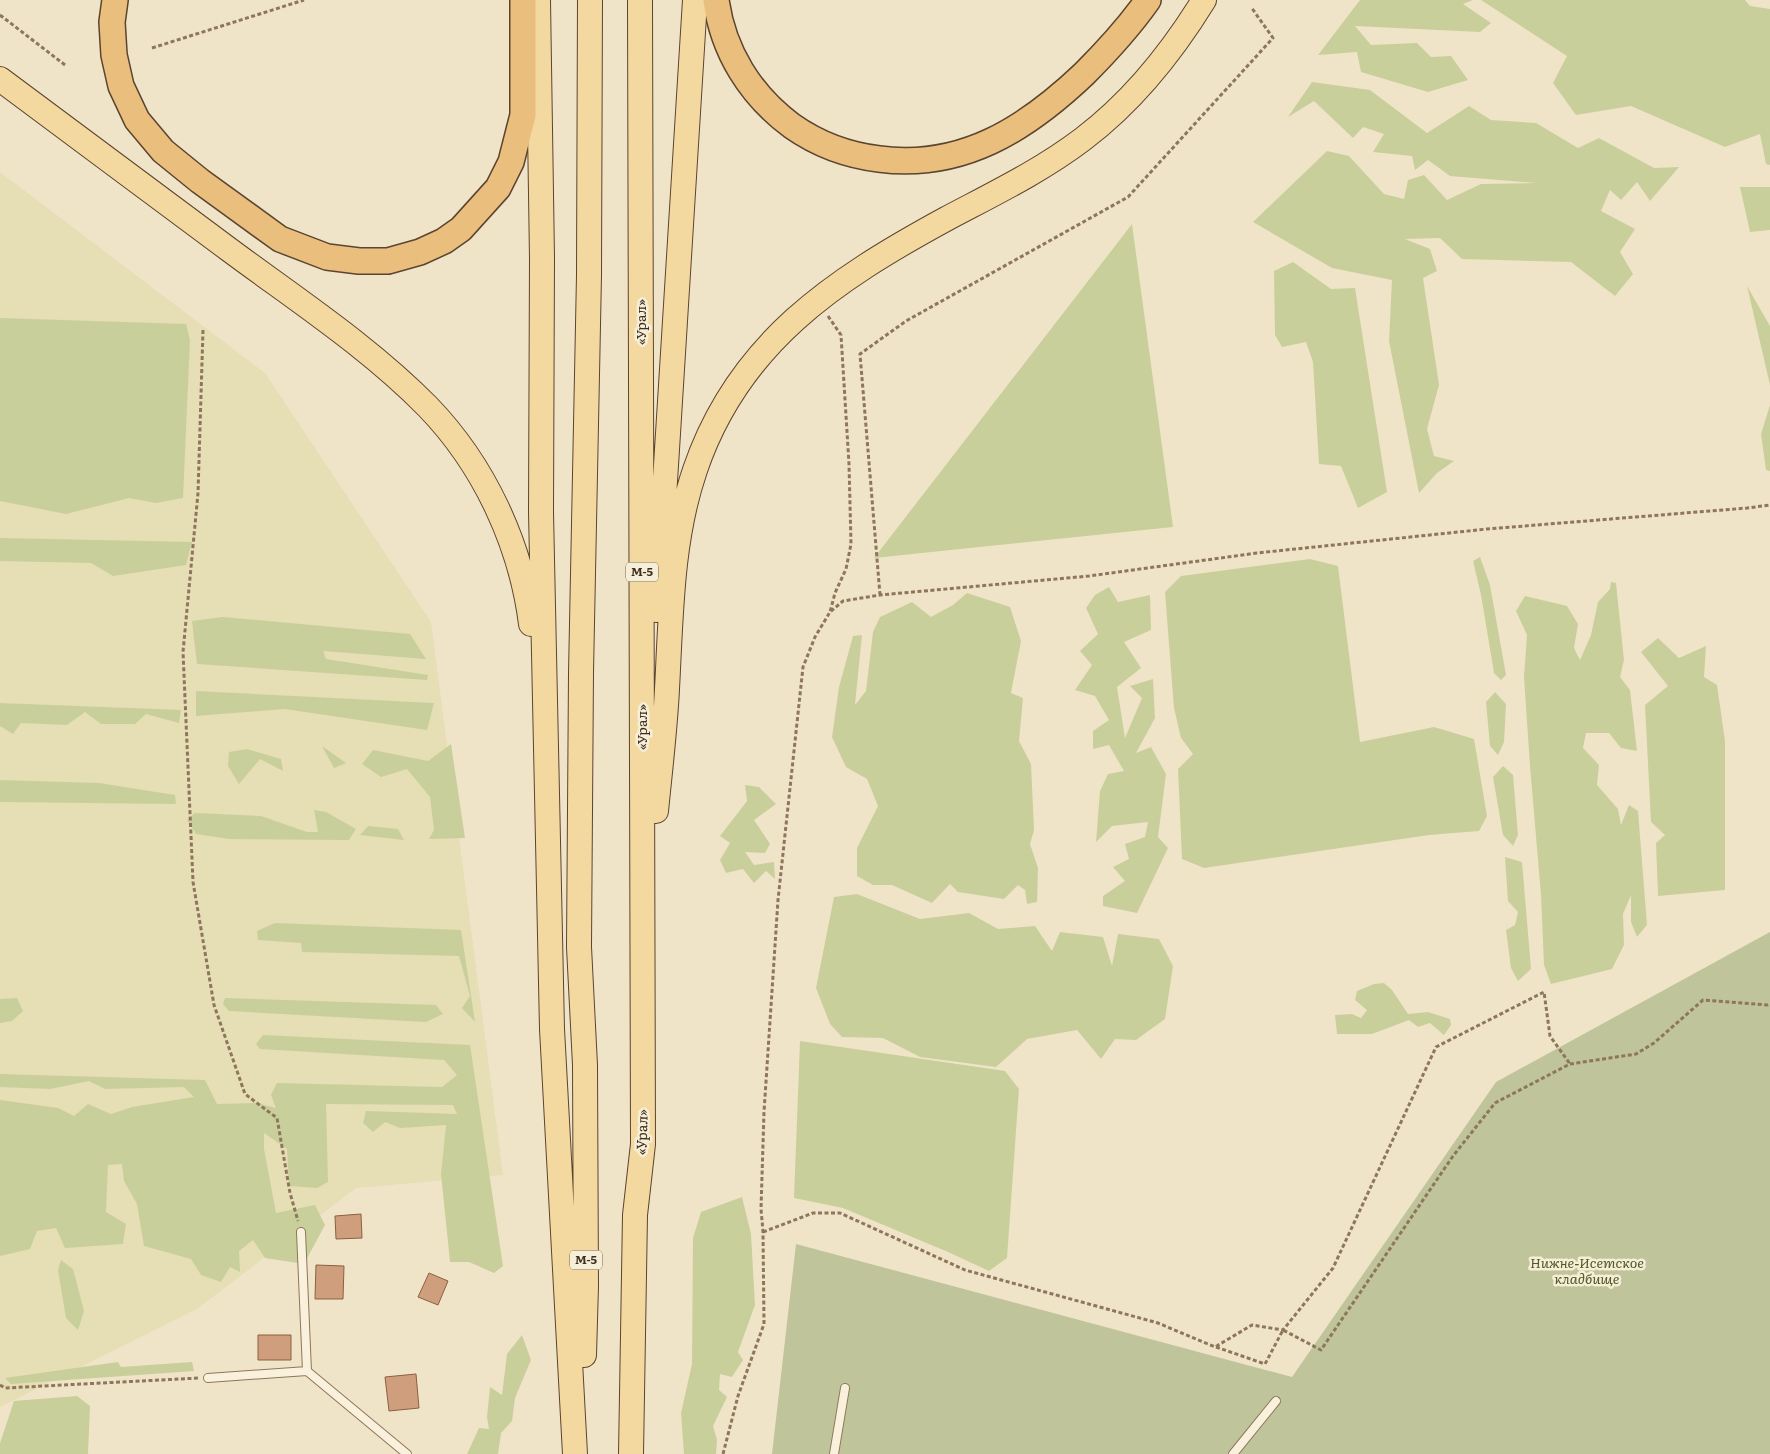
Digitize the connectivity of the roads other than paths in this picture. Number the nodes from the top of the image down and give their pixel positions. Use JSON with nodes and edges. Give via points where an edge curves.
{"nodes":[{"id":1,"x":115,"y":0,"type":"edge"},
{"id":2,"x":523,"y":0,"type":"edge"},
{"id":3,"x":538,"y":0,"type":"edge"},
{"id":4,"x":590,"y":0,"type":"edge"},
{"id":5,"x":640,"y":0,"type":"edge"},
{"id":6,"x":695,"y":0,"type":"edge"},
{"id":7,"x":716,"y":0,"type":"edge"},
{"id":8,"x":1148,"y":0,"type":"edge"},
{"id":9,"x":1204,"y":0,"type":"edge"},
{"id":10,"x":0,"y":79,"type":"edge"},
{"id":11,"x":546,"y":711,"type":"junction"},
{"id":12,"x":653,"y":835,"type":"junction"},
{"id":13,"x":644,"y":1144,"type":"junction"},
{"id":14,"x":301,"y":1232,"type":"road end"},
{"id":15,"x":307,"y":1371,"type":"junction"},
{"id":16,"x":208,"y":1378,"type":"road end"},
{"id":17,"x":845,"y":1388,"type":"dead end"},
{"id":18,"x":1276,"y":1401,"type":"dead end"},
{"id":19,"x":407,"y":1454,"type":"edge"},
{"id":20,"x":575,"y":1454,"type":"edge"},
{"id":21,"x":580,"y":1454,"type":"edge"},
{"id":22,"x":631,"y":1454,"type":"edge"},
{"id":23,"x":834,"y":1454,"type":"edge"},
{"id":24,"x":1233,"y":1454,"type":"edge"}],
"edges":[{"from":1,"to":2,"type":"highway","via":[[112,22],[114,55],[121,86],[137,120],[163,151],[280,239],[327,258],[359,262],[388,261],[444,241],[461,228],[498,188],[511,162],[523,115]]},
{"from":3,"to":11,"type":"main road","via":[[541,512]]},
{"from":4,"to":21,"type":"main road","number":"М-5","via":[[579,937],[585,1065],[586,1286]]},
{"from":5,"to":13,"type":"main road","name":"«Урал»","number":"М-5"},
{"from":6,"to":12,"type":"main road","via":[[656,630]]},
{"from":7,"to":8,"type":"highway","via":[[719,21],[744,77],[761,100],[781,118],[804,134],[856,157],[924,161],[962,153],[996,140],[1032,118],[1102,56]]},
{"from":9,"to":12,"type":"main road","via":[[1172,48],[1141,85],[1083,139],[1003,189],[856,271],[796,318],[761,352],[734,387],[713,425],[683,510],[674,568],[666,711]]},
{"from":10,"to":11,"type":"main road","via":[[328,323],[388,370],[428,408],[465,452],[490,492],[509,536],[527,594],[538,678]]},
{"from":11,"to":20,"type":"main road","via":[[552,1029]]},
{"from":12,"to":13,"type":"main road"},
{"from":13,"to":22,"type":"main road","name":"«Урал»","number":"М-5","via":[[635,1215]]},
{"from":14,"to":15,"type":"lane"},
{"from":15,"to":16,"type":"lane"},
{"from":15,"to":19,"type":"lane"},
{"from":17,"to":23,"type":"lane"},
{"from":18,"to":24,"type":"lane"}]}
